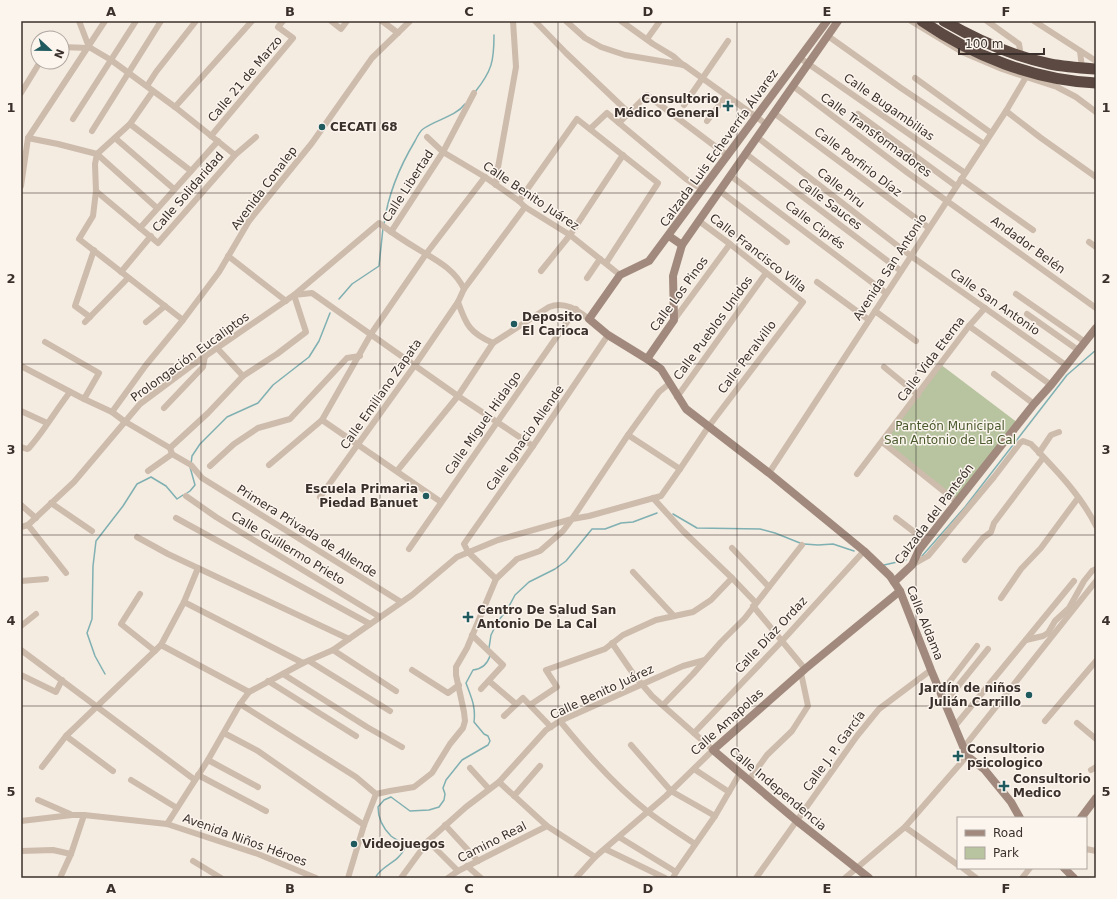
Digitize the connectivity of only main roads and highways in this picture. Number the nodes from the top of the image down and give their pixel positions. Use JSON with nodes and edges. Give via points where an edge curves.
{"nodes":[{"id":1,"x":922,"y":21,"type":"edge"},
{"id":2,"x":944,"y":21,"type":"edge"},
{"id":3,"x":1096,"y":69,"type":"edge"},
{"id":4,"x":1096,"y":83,"type":"edge"}],
"edges":[{"from":1,"to":4,"type":"highway","via":[[964,50],[1028,75]]},
{"from":2,"to":3,"type":"highway","via":[[970,36],[1021,56],[1050,64]]}]}
